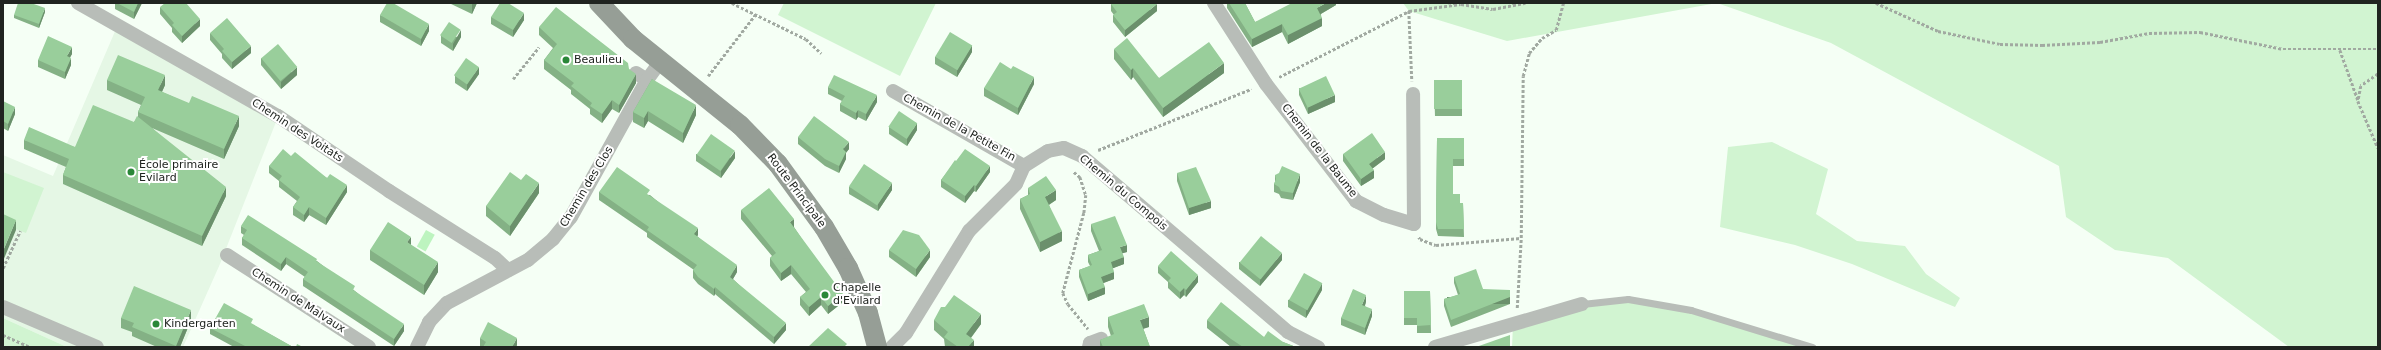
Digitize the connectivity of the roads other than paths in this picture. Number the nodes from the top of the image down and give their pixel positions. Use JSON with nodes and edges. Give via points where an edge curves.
{"nodes":[{"id":1,"x":78,"y":3,"type":"edge"},
{"id":2,"x":599,"y":3,"type":"edge"},
{"id":3,"x":1214,"y":3,"type":"edge"},
{"id":4,"x":660,"y":62,"type":"junction"},
{"id":5,"x":893,"y":91,"type":"dead end"},
{"id":6,"x":1413,"y":94,"type":"road end"},
{"id":7,"x":1024,"y":166,"type":"junction"},
{"id":8,"x":227,"y":255,"type":"dead end"},
{"id":9,"x":508,"y":270,"type":"junction"},
{"id":10,"x":1582,"y":304,"type":"joint"},
{"id":11,"x":3,"y":306,"type":"edge"},
{"id":12,"x":97,"y":347,"type":"edge"},
{"id":13,"x":369,"y":347,"type":"edge"},
{"id":14,"x":417,"y":347,"type":"edge"},
{"id":15,"x":877,"y":347,"type":"edge"},
{"id":16,"x":892,"y":347,"type":"edge"},
{"id":17,"x":1318,"y":347,"type":"edge"},
{"id":18,"x":1435,"y":347,"type":"edge"},
{"id":19,"x":1812,"y":347,"type":"edge"}],
"edges":[{"from":1,"to":9,"type":"street","name":"Chemin des Voitats","via":[[278,116],[495,258]]},
{"from":2,"to":4,"type":"street","name":"Route Principale","via":[[633,39]]},
{"from":3,"to":6,"type":"street","name":"Chemin de la Baume","via":[[1266,84],[1356,201],[1384,215],[1414,224]]},
{"from":4,"to":9,"type":"street","name":"Chemin des Clos","via":[[642,76],[571,217],[553,239],[528,260]]},
{"from":4,"to":15,"type":"street","name":"Route Principale","via":[[740,125],[778,164],[802,194],[848,268],[868,313]]},
{"from":5,"to":7,"type":"street","name":"Chemin de la Petite Fin"},
{"from":7,"to":16,"type":"street","via":[[1016,184],[969,231],[906,333]]},
{"from":7,"to":17,"type":"street","name":"Chemin du Compois","via":[[1048,151],[1064,148],[1082,156],[1288,332]]},
{"from":8,"to":13,"type":"street","name":"Chemin de Malvaux"},
{"from":9,"to":14,"type":"street","name":"Chemin des Clos","via":[[447,302],[429,322]]},
{"from":10,"to":18,"type":"street"},
{"from":10,"to":19,"type":"lane","via":[[1628,299],[1691,310]]},
{"from":11,"to":12,"type":"street"}]}
